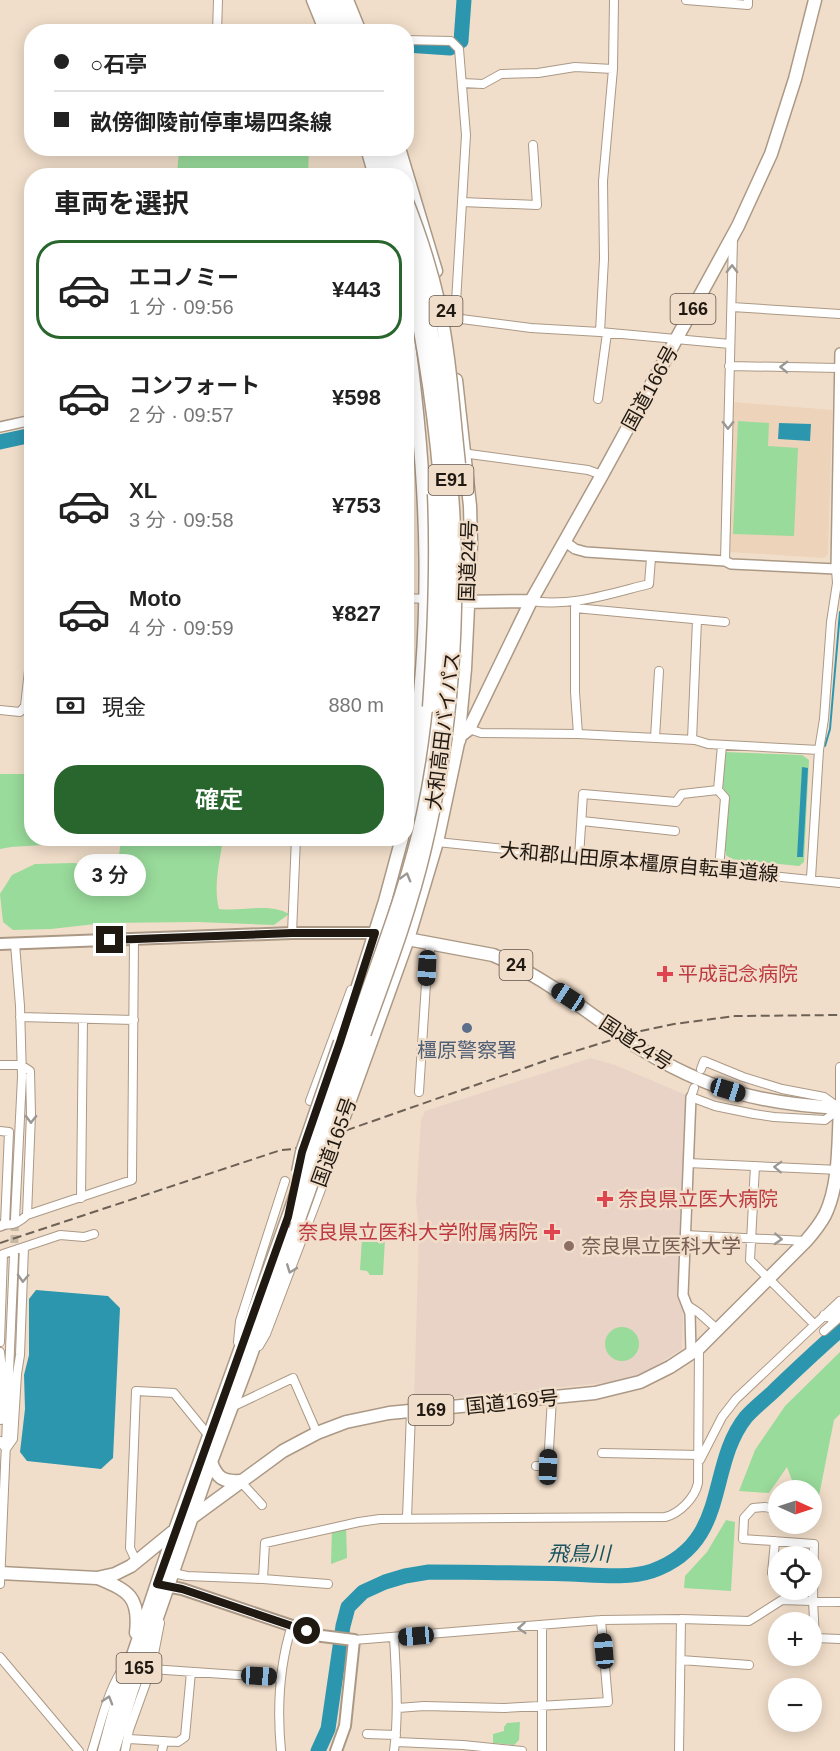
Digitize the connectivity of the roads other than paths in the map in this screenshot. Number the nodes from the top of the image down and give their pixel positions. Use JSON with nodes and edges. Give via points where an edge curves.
{"nodes":[{"id":1,"x":218,"y":0,"type":"edge"},
{"id":2,"x":313,"y":0,"type":"edge"},
{"id":3,"x":323,"y":0,"type":"edge"},
{"id":4,"x":335,"y":0,"type":"edge"},
{"id":5,"x":348,"y":0,"type":"edge"},
{"id":6,"x":614,"y":0,"type":"edge"},
{"id":7,"x":686,"y":0,"type":"edge"},
{"id":8,"x":748,"y":0,"type":"edge"},
{"id":9,"x":815,"y":0,"type":"edge"},
{"id":10,"x":217,"y":24,"type":"edge"},
{"id":11,"x":323,"y":24,"type":"edge"},
{"id":12,"x":333,"y":24,"type":"edge"},
{"id":13,"x":345,"y":24,"type":"edge"},
{"id":14,"x":357,"y":24,"type":"edge"},
{"id":15,"x":414,"y":40,"type":"edge"},
{"id":16,"x":613,"y":69,"type":"junction"},
{"id":17,"x":462,"y":83,"type":"junction"},
{"id":18,"x":533,"y":145,"type":"dead end"},
{"id":19,"x":414,"y":196,"type":"edge"},
{"id":20,"x":462,"y":202,"type":"junction"},
{"id":21,"x":414,"y":221,"type":"edge"},
{"id":22,"x":733,"y":235,"type":"junction"},
{"id":23,"x":414,"y":249,"type":"edge"},
{"id":24,"x":414,"y":298,"type":"edge"},
{"id":25,"x":732,"y":307,"type":"junction"},
{"id":26,"x":414,"y":313,"type":"edge"},
{"id":27,"x":840,"y":314,"type":"edge"},
{"id":28,"x":451,"y":318,"type":"junction"},
{"id":29,"x":603,"y":332,"type":"junction"},
{"id":30,"x":422,"y":337,"type":"junction"},
{"id":31,"x":676,"y":340,"type":"junction"},
{"id":32,"x":730,"y":344,"type":"junction"},
{"id":33,"x":840,"y":353,"type":"edge"},
{"id":34,"x":729,"y":366,"type":"junction"},
{"id":35,"x":840,"y":367,"type":"edge"},
{"id":36,"x":414,"y":391,"type":"edge"},
{"id":37,"x":598,"y":399,"type":"dead end"},
{"id":38,"x":24,"y":422,"type":"edge"},
{"id":39,"x":0,"y":427,"type":"edge"},
{"id":40,"x":421,"y":452,"type":"junction"},
{"id":41,"x":462,"y":459,"type":"junction"},
{"id":42,"x":602,"y":475,"type":"junction"},
{"id":43,"x":564,"y":541,"type":"junction"},
{"id":44,"x":651,"y":558,"type":"junction"},
{"id":45,"x":725,"y":561,"type":"junction"},
{"id":46,"x":838,"y":570,"type":"edge"},
{"id":47,"x":414,"y":598,"type":"edge"},
{"id":48,"x":426,"y":599,"type":"junction"},
{"id":49,"x":531,"y":601,"type":"junction"},
{"id":50,"x":467,"y":603,"type":"junction"},
{"id":51,"x":576,"y":605,"type":"junction"},
{"id":52,"x":697,"y":620,"type":"junction"},
{"id":53,"x":725,"y":622,"type":"dead end"},
{"id":54,"x":659,"y":671,"type":"dead end"},
{"id":55,"x":24,"y":707,"type":"edge"},
{"id":56,"x":0,"y":710,"type":"edge"},
{"id":57,"x":469,"y":729,"type":"junction"},
{"id":58,"x":578,"y":734,"type":"junction"},
{"id":59,"x":655,"y":738,"type":"junction"},
{"id":60,"x":692,"y":740,"type":"junction"},
{"id":61,"x":458,"y":743,"type":"junction"},
{"id":62,"x":722,"y":745,"type":"junction"},
{"id":63,"x":819,"y":750,"type":"junction"},
{"id":64,"x":414,"y":752,"type":"edge"},
{"id":65,"x":718,"y":789,"type":"junction"},
{"id":66,"x":414,"y":798,"type":"edge"},
{"id":67,"x":582,"y":822,"type":"junction"},
{"id":68,"x":675,"y":831,"type":"dead end"},
{"id":69,"x":414,"y":840,"type":"edge"},
{"id":70,"x":437,"y":842,"type":"junction"},
{"id":71,"x":296,"y":846,"type":"edge"},
{"id":72,"x":399,"y":846,"type":"edge"},
{"id":73,"x":579,"y":857,"type":"junction"},
{"id":74,"x":718,"y":869,"type":"junction"},
{"id":75,"x":812,"y":878,"type":"junction"},
{"id":76,"x":840,"y":883,"type":"edge"},
{"id":77,"x":292,"y":933,"type":"junction"},
{"id":78,"x":375,"y":933,"type":"junction"},
{"id":79,"x":398,"y":935,"type":"junction"},
{"id":80,"x":134,"y":939,"type":"junction"},
{"id":81,"x":431,"y":943,"type":"junction"},
{"id":82,"x":0,"y":944,"type":"edge"},
{"id":83,"x":15,"y":944,"type":"junction"},
{"id":84,"x":398,"y":968,"type":"junction"},
{"id":85,"x":20,"y":1017,"type":"junction"},
{"id":86,"x":83,"y":1019,"type":"junction"},
{"id":87,"x":134,"y":1020,"type":"junction"},
{"id":88,"x":0,"y":1065,"type":"edge"},
{"id":89,"x":21,"y":1065,"type":"junction"},
{"id":90,"x":840,"y":1067,"type":"edge"},
{"id":91,"x":701,"y":1069,"type":"dead end"},
{"id":92,"x":360,"y":1088,"type":"dead end"},
{"id":93,"x":419,"y":1092,"type":"dead end"},
{"id":94,"x":693,"y":1093,"type":"joint"},
{"id":95,"x":310,"y":1101,"type":"dead end"},
{"id":96,"x":840,"y":1108,"type":"edge"},
{"id":97,"x":0,"y":1131,"type":"edge"},
{"id":98,"x":334,"y":1155,"type":"dead end"},
{"id":99,"x":688,"y":1163,"type":"junction"},
{"id":100,"x":754,"y":1166,"type":"junction"},
{"id":101,"x":838,"y":1170,"type":"edge"},
{"id":102,"x":285,"y":1180,"type":"dead end"},
{"id":103,"x":81,"y":1198,"type":"junction"},
{"id":104,"x":27,"y":1215,"type":"junction"},
{"id":105,"x":15,"y":1219,"type":"tunnel mouth"},
{"id":106,"x":2,"y":1225,"type":"edge"},
{"id":107,"x":289,"y":1225,"type":"junction"},
{"id":108,"x":94,"y":1234,"type":"dead end"},
{"id":109,"x":685,"y":1235,"type":"junction"},
{"id":110,"x":751,"y":1238,"type":"junction"},
{"id":111,"x":806,"y":1241,"type":"junction"},
{"id":112,"x":24,"y":1247,"type":"junction"},
{"id":113,"x":1,"y":1254,"type":"edge"},
{"id":114,"x":14,"y":1255,"type":"tunnel mouth"},
{"id":115,"x":769,"y":1278,"type":"junction"},
{"id":116,"x":840,"y":1301,"type":"edge"},
{"id":117,"x":687,"y":1305,"type":"junction"},
{"id":118,"x":840,"y":1309,"type":"edge"},
{"id":119,"x":824,"y":1315,"type":"junction"},
{"id":120,"x":840,"y":1317,"type":"edge"},
{"id":121,"x":814,"y":1324,"type":"junction"},
{"id":122,"x":717,"y":1329,"type":"junction"},
{"id":123,"x":824,"y":1332,"type":"dead end"},
{"id":124,"x":0,"y":1342,"type":"edge"},
{"id":125,"x":695,"y":1351,"type":"junction"},
{"id":126,"x":0,"y":1352,"type":"edge"},
{"id":127,"x":242,"y":1364,"type":"junction"},
{"id":128,"x":552,"y":1398,"type":"junction"},
{"id":129,"x":232,"y":1407,"type":"junction"},
{"id":130,"x":411,"y":1412,"type":"junction"},
{"id":131,"x":0,"y":1420,"type":"edge"},
{"id":132,"x":317,"y":1432,"type":"junction"},
{"id":133,"x":209,"y":1436,"type":"junction"},
{"id":134,"x":0,"y":1441,"type":"edge"},
{"id":135,"x":6,"y":1449,"type":"junction"},
{"id":136,"x":602,"y":1453,"type":"dead end"},
{"id":137,"x":699,"y":1458,"type":"junction"},
{"id":138,"x":211,"y":1462,"type":"junction"},
{"id":139,"x":3,"y":1465,"type":"edge"},
{"id":140,"x":536,"y":1466,"type":"dead end"},
{"id":141,"x":240,"y":1481,"type":"junction"},
{"id":142,"x":262,"y":1505,"type":"dead end"},
{"id":143,"x":768,"y":1508,"type":"edge"},
{"id":144,"x":408,"y":1518,"type":"junction"},
{"id":145,"x":192,"y":1520,"type":"junction"},
{"id":146,"x":176,"y":1530,"type":"junction"},
{"id":147,"x":775,"y":1541,"type":"junction"},
{"id":148,"x":775,"y":1546,"type":"edge"},
{"id":149,"x":137,"y":1563,"type":"junction"},
{"id":150,"x":0,"y":1573,"type":"edge"},
{"id":151,"x":173,"y":1573,"type":"junction"},
{"id":152,"x":97,"y":1578,"type":"junction"},
{"id":153,"x":263,"y":1579,"type":"junction"},
{"id":154,"x":0,"y":1584,"type":"edge"},
{"id":155,"x":328,"y":1584,"type":"dead end"},
{"id":156,"x":163,"y":1585,"type":"junction"},
{"id":157,"x":813,"y":1601,"type":"junction"},
{"id":158,"x":840,"y":1602,"type":"edge"},
{"id":159,"x":160,"y":1611,"type":"junction"},
{"id":160,"x":681,"y":1619,"type":"junction"},
{"id":161,"x":602,"y":1620,"type":"junction"},
{"id":162,"x":292,"y":1625,"type":"junction"},
{"id":163,"x":542,"y":1626,"type":"junction"},
{"id":164,"x":394,"y":1637,"type":"junction"},
{"id":165,"x":840,"y":1639,"type":"edge"},
{"id":166,"x":352,"y":1640,"type":"junction"},
{"id":167,"x":134,"y":1653,"type":"junction"},
{"id":168,"x":0,"y":1658,"type":"edge"},
{"id":169,"x":681,"y":1660,"type":"junction"},
{"id":170,"x":749,"y":1665,"type":"dead end"},
{"id":171,"x":151,"y":1669,"type":"junction"},
{"id":172,"x":191,"y":1672,"type":"junction"},
{"id":173,"x":281,"y":1678,"type":"junction"},
{"id":174,"x":541,"y":1706,"type":"junction"},
{"id":175,"x":398,"y":1708,"type":"junction"},
{"id":176,"x":367,"y":1734,"type":"dead end"},
{"id":177,"x":397,"y":1738,"type":"junction"},
{"id":178,"x":129,"y":1739,"type":"junction"},
{"id":179,"x":164,"y":1741,"type":"junction"},
{"id":180,"x":79,"y":1751,"type":"edge"},
{"id":181,"x":92,"y":1751,"type":"edge"},
{"id":182,"x":104,"y":1751,"type":"edge"},
{"id":183,"x":113,"y":1751,"type":"edge"},
{"id":184,"x":125,"y":1751,"type":"edge"},
{"id":185,"x":162,"y":1751,"type":"edge"},
{"id":186,"x":281,"y":1751,"type":"edge"},
{"id":187,"x":336,"y":1751,"type":"edge"},
{"id":188,"x":394,"y":1751,"type":"edge"},
{"id":189,"x":522,"y":1751,"type":"edge"},
{"id":190,"x":542,"y":1751,"type":"edge"},
{"id":191,"x":679,"y":1751,"type":"edge"}],
"edges":[{"from":1,"to":10,"type":"street"},
{"from":2,"to":11,"type":"highway"},
{"from":3,"to":12,"type":"highway"},
{"from":4,"to":13,"type":"highway"},
{"from":5,"to":14,"type":"highway"},
{"from":6,"to":16,"type":"street"},
{"from":7,"to":8,"type":"street","via":[[748,5]]},
{"from":9,"to":22,"type":"highway","name":"国道166号","number":"166","via":[[771,154]]},
{"from":15,"to":17,"type":"street","via":[[451,41],[459,49]]},
{"from":16,"to":17,"type":"street","via":[[575,67],[501,74],[483,84]]},
{"from":16,"to":29,"type":"street","via":[[603,181]]},
{"from":17,"to":20,"type":"street","via":[[466,135]]},
{"from":18,"to":20,"type":"street","via":[[537,205]]},
{"from":19,"to":28,"type":"highway","number":"24"},
{"from":20,"to":28,"type":"street"},
{"from":21,"to":41,"type":"highway","bridge":true,"via":[[438,301]]},
{"from":25,"to":22,"type":"street","one_way":true},
{"from":22,"to":31,"type":"highway","name":"国道166号","number":"166"},
{"from":23,"to":79,"type":"highway","name":"大和高田バイパス","number":"E91","bridge":true,"via":[[444,408],[456,597],[445,749],[425,849]]},
{"from":24,"to":30,"type":"highway","name":"大和高田バイパス","number":"E91","bridge":true},
{"from":25,"to":27,"type":"street"},
{"from":25,"to":32,"type":"street"},
{"from":26,"to":28,"type":"street"},
{"from":28,"to":29,"type":"street"},
{"from":28,"to":41,"type":"highway","number":"24"},
{"from":29,"to":31,"type":"street"},
{"from":29,"to":37,"type":"street"},
{"from":30,"to":66,"type":"highway","bridge":true,"via":[[435,534],[434,624],[429,707]]},
{"from":79,"to":30,"type":"highway","name":"大和高田バイパス","number":"E91","one_way":true,"bridge":true,"via":[[400,898],[423,814],[435,747],[444,656],[442,496]]},
{"from":31,"to":32,"type":"street"},
{"from":31,"to":42,"type":"highway","name":"国道166号","number":"166"},
{"from":32,"to":34,"type":"street"},
{"from":33,"to":35,"type":"street"},
{"from":35,"to":34,"type":"street","one_way":true},
{"from":34,"to":45,"type":"street","one_way":true},
{"from":35,"to":46,"type":"street"},
{"from":36,"to":40,"type":"highway","name":"国道24号","number":"24"},
{"from":38,"to":39,"type":"street"},
{"from":40,"to":41,"type":"street"},
{"from":40,"to":48,"type":"highway","name":"国道24号","number":"24"},
{"from":41,"to":42,"type":"street","via":[[588,470]]},
{"from":41,"to":50,"type":"highway","name":"国道24号"},
{"from":42,"to":43,"type":"highway","name":"国道166号","number":"166"},
{"from":43,"to":44,"type":"street","via":[[586,552]]},
{"from":43,"to":49,"type":"highway","name":"国道166号","number":"166"},
{"from":44,"to":45,"type":"street"},
{"from":44,"to":51,"type":"street","via":[[649,584]]},
{"from":45,"to":46,"type":"street"},
{"from":46,"to":63,"type":"street"},
{"from":47,"to":48,"type":"street"},
{"from":48,"to":50,"type":"highway"},
{"from":48,"to":64,"type":"highway","name":"国道24号","number":"24"},
{"from":49,"to":50,"type":"highway"},
{"from":49,"to":51,"type":"street"},
{"from":49,"to":57,"type":"highway","name":"国道166号","number":"166"},
{"from":50,"to":61,"type":"highway","name":"国道24号"},
{"from":51,"to":52,"type":"street"},
{"from":51,"to":58,"type":"street"},
{"from":52,"to":53,"type":"street"},
{"from":52,"to":60,"type":"street"},
{"from":54,"to":59,"type":"street"},
{"from":55,"to":56,"type":"street","via":[[20,712]]},
{"from":57,"to":58,"type":"street","via":[[481,733]]},
{"from":57,"to":61,"type":"highway","name":"国道166号","number":"166"},
{"from":58,"to":59,"type":"street"},
{"from":59,"to":60,"type":"street"},
{"from":60,"to":62,"type":"street"},
{"from":61,"to":70,"type":"highway","name":"国道24号"},
{"from":62,"to":63,"type":"street"},
{"from":62,"to":65,"type":"street"},
{"from":63,"to":75,"type":"street"},
{"from":65,"to":67,"type":"street","via":[[682,794],[676,802],[583,794]]},
{"from":65,"to":74,"type":"street","via":[[725,798]]},
{"from":67,"to":68,"type":"street"},
{"from":67,"to":73,"type":"street"},
{"from":69,"to":70,"type":"highway"},
{"from":70,"to":73,"type":"street","name":"大和郡山田原本橿原自転車道線"},
{"from":70,"to":79,"type":"highway","name":"国道24号"},
{"from":71,"to":77,"type":"street"},
{"from":72,"to":78,"type":"highway"},
{"from":73,"to":74,"type":"street","name":"大和郡山田原本橿原自転車道線"},
{"from":74,"to":75,"type":"street","name":"大和郡山田原本橿原自転車道線"},
{"from":75,"to":76,"type":"street","name":"大和郡山田原本橿原自転車道線","via":[[817,882]]},
{"from":77,"to":78,"type":"main road"},
{"from":77,"to":80,"type":"main road"},
{"from":78,"to":79,"type":"highway","name":"国道24号","number":"24"},
{"from":78,"to":95,"type":"street"},
{"from":78,"to":107,"type":"highway","name":"国道165号","number":"165","bridge":true,"via":[[302,1152]]},
{"from":79,"to":81,"type":"highway","name":"国道24号","number":"24"},
{"from":79,"to":84,"type":"highway","name":"国道165号","number":"165"},
{"from":79,"to":107,"type":"highway","name":"大和高田バイパス","number":"165","bridge":true},
{"from":80,"to":83,"type":"main road"},
{"from":80,"to":87,"type":"street"},
{"from":81,"to":93,"type":"street"},
{"from":81,"to":96,"type":"highway","name":"国道24号","number":"24","bridge":true,"via":[[511,963],[663,1063],[694,1078],[750,1097]]},
{"from":82,"to":83,"type":"main road"},
{"from":83,"to":85,"type":"street"},
{"from":84,"to":92,"type":"street","via":[[395,993]]},
{"from":84,"to":107,"type":"highway","name":"国道165号","number":"165","bridge":true,"via":[[317,1192]]},
{"from":85,"to":86,"type":"street"},
{"from":85,"to":89,"type":"street"},
{"from":86,"to":87,"type":"street"},
{"from":86,"to":103,"type":"street"},
{"from":87,"to":103,"type":"street","via":[[132,1180]]},
{"from":88,"to":89,"type":"street"},
{"from":89,"to":104,"type":"street","one_way":true,"via":[[30,1071]]},
{"from":89,"to":105,"type":"street"},
{"from":90,"to":96,"type":"street"},
{"from":91,"to":96,"type":"street","via":[[704,1061],[742,1077],[824,1097]]},
{"from":94,"to":96,"type":"street","via":[[714,1106],[774,1118],[825,1120]]},
{"from":94,"to":99,"type":"street"},
{"from":96,"to":101,"type":"highway","name":"国道169号","number":"169"},
{"from":97,"to":106,"type":"street","via":[[9,1132]]},
{"from":98,"to":127,"type":"street","one_way":true,"via":[[266,1334]]},
{"from":99,"to":100,"type":"street"},
{"from":99,"to":109,"type":"street"},
{"from":101,"to":100,"type":"street","one_way":true},
{"from":100,"to":110,"type":"street"},
{"from":101,"to":111,"type":"highway","name":"国道169号","number":"169","via":[[826,1214]]},
{"from":102,"to":127,"type":"street","via":[[240,1321]]},
{"from":103,"to":104,"type":"street"},
{"from":104,"to":106,"type":"street","via":[[20,1222]]},
{"from":107,"to":127,"type":"highway","name":"国道165号","number":"165"},
{"from":108,"to":112,"type":"street","via":[[60,1235]]},
{"from":109,"to":110,"type":"street"},
{"from":109,"to":117,"type":"street","via":[[683,1295]]},
{"from":110,"to":111,"type":"street","one_way":true},
{"from":110,"to":115,"type":"street","via":[[750,1260]]},
{"from":111,"to":115,"type":"highway","name":"国道169号","number":"169"},
{"from":112,"to":113,"type":"street"},
{"from":112,"to":135,"type":"street","one_way":true,"via":[[13,1438]]},
{"from":113,"to":124,"type":"street"},
{"from":114,"to":135,"type":"street"},
{"from":115,"to":121,"type":"street"},
{"from":115,"to":122,"type":"highway","name":"国道169号","number":"169"},
{"from":116,"to":119,"type":"street"},
{"from":117,"to":122,"type":"street"},
{"from":117,"to":125,"type":"street"},
{"from":118,"to":119,"type":"street","via":[[830,1318]]},
{"from":119,"to":121,"type":"street"},
{"from":120,"to":123,"type":"street"},
{"from":121,"to":137,"type":"street","via":[[736,1399]]},
{"from":122,"to":125,"type":"highway","name":"国道169号","number":"169"},
{"from":125,"to":128,"type":"highway","name":"国道169号","number":"169","via":[[640,1382]]},
{"from":125,"to":137,"type":"street"},
{"from":126,"to":131,"type":"street"},
{"from":127,"to":129,"type":"highway","name":"国道165号","number":"165"},
{"from":127,"to":133,"type":"highway","name":"国道165号","number":"165"},
{"from":128,"to":130,"type":"highway","name":"国道169号","number":"169"},
{"from":128,"to":140,"type":"street","via":[[548,1467]]},
{"from":129,"to":132,"type":"street","via":[[293,1378]]},
{"from":129,"to":138,"type":"highway","name":"国道165号","number":"165"},
{"from":130,"to":132,"type":"highway","name":"国道169号","number":"169","via":[[362,1418]]},
{"from":130,"to":144,"type":"street"},
{"from":132,"to":141,"type":"highway","name":"国道169号","number":"169"},
{"from":133,"to":146,"type":"highway","name":"国道165号","number":"165"},
{"from":133,"to":149,"type":"street","via":[[174,1393],[136,1391],[130,1548]]},
{"from":134,"to":135,"type":"street"},
{"from":135,"to":139,"type":"street"},
{"from":136,"to":137,"type":"street"},
{"from":137,"to":144,"type":"street","via":[[696,1491],[676,1513],[665,1517]]},
{"from":138,"to":141,"type":"highway","via":[[221,1480]]},
{"from":138,"to":145,"type":"highway","name":"国道165号","number":"165"},
{"from":139,"to":150,"type":"street"},
{"from":141,"to":142,"type":"street"},
{"from":141,"to":145,"type":"highway","name":"国道169号","number":"169"},
{"from":143,"to":147,"type":"street","via":[[753,1508],[744,1518],[743,1539]]},
{"from":144,"to":153,"type":"street","via":[[360,1522],[265,1543]]},
{"from":145,"to":146,"type":"highway","name":"国道169号","number":"169"},
{"from":145,"to":151,"type":"highway","name":"国道165号","number":"165"},
{"from":146,"to":149,"type":"highway","name":"国道169号","number":"169"},
{"from":146,"to":156,"type":"highway","name":"国道165号","number":"165"},
{"from":147,"to":148,"type":"street"},
{"from":147,"to":157,"type":"street","via":[[814,1544]]},
{"from":149,"to":152,"type":"highway","name":"国道169号","number":"169"},
{"from":150,"to":152,"type":"highway","name":"国道169号","number":"169"},
{"from":150,"to":154,"type":"street"},
{"from":151,"to":153,"type":"street"},
{"from":151,"to":156,"type":"highway","name":"国道165号","number":"165"},
{"from":152,"to":167,"type":"highway","via":[[133,1599],[137,1619]]},
{"from":153,"to":155,"type":"street"},
{"from":156,"to":159,"type":"highway","name":"国道165号","number":"165"},
{"from":156,"to":162,"type":"main road"},
{"from":156,"to":167,"type":"highway","name":"国道165号","number":"165"},
{"from":157,"to":158,"type":"street"},
{"from":157,"to":160,"type":"street","via":[[782,1600],[749,1621]]},
{"from":157,"to":165,"type":"street","via":[[814,1638]]},
{"from":159,"to":171,"type":"street"},
{"from":159,"to":183,"type":"highway","name":"国道165号","number":"165"},
{"from":160,"to":161,"type":"street"},
{"from":160,"to":169,"type":"street"},
{"from":161,"to":163,"type":"street"},
{"from":161,"to":174,"type":"street","via":[[608,1702]]},
{"from":162,"to":166,"type":"main road","via":[[322,1636]]},
{"from":162,"to":173,"type":"street"},
{"from":163,"to":164,"type":"street","one_way":true},
{"from":163,"to":174,"type":"street"},
{"from":164,"to":166,"type":"street"},
{"from":164,"to":175,"type":"street"},
{"from":166,"to":187,"type":"main road","via":[[345,1726]]},
{"from":181,"to":167,"type":"street","one_way":true,"via":[[111,1690]]},
{"from":167,"to":182,"type":"highway","name":"国道165号","number":"165"},
{"from":168,"to":180,"type":"street"},
{"from":169,"to":170,"type":"street"},
{"from":169,"to":191,"type":"street"},
{"from":171,"to":172,"type":"street"},
{"from":171,"to":178,"type":"street"},
{"from":172,"to":173,"type":"street"},
{"from":172,"to":179,"type":"street","via":[[185,1737],[178,1742]]},
{"from":173,"to":186,"type":"street"},
{"from":174,"to":175,"type":"street"},
{"from":174,"to":190,"type":"street"},
{"from":175,"to":177,"type":"street"},
{"from":176,"to":177,"type":"street"},
{"from":177,"to":188,"type":"street"},
{"from":177,"to":189,"type":"street"},
{"from":178,"to":179,"type":"street"},
{"from":178,"to":184,"type":"street"},
{"from":179,"to":185,"type":"street"}]}
